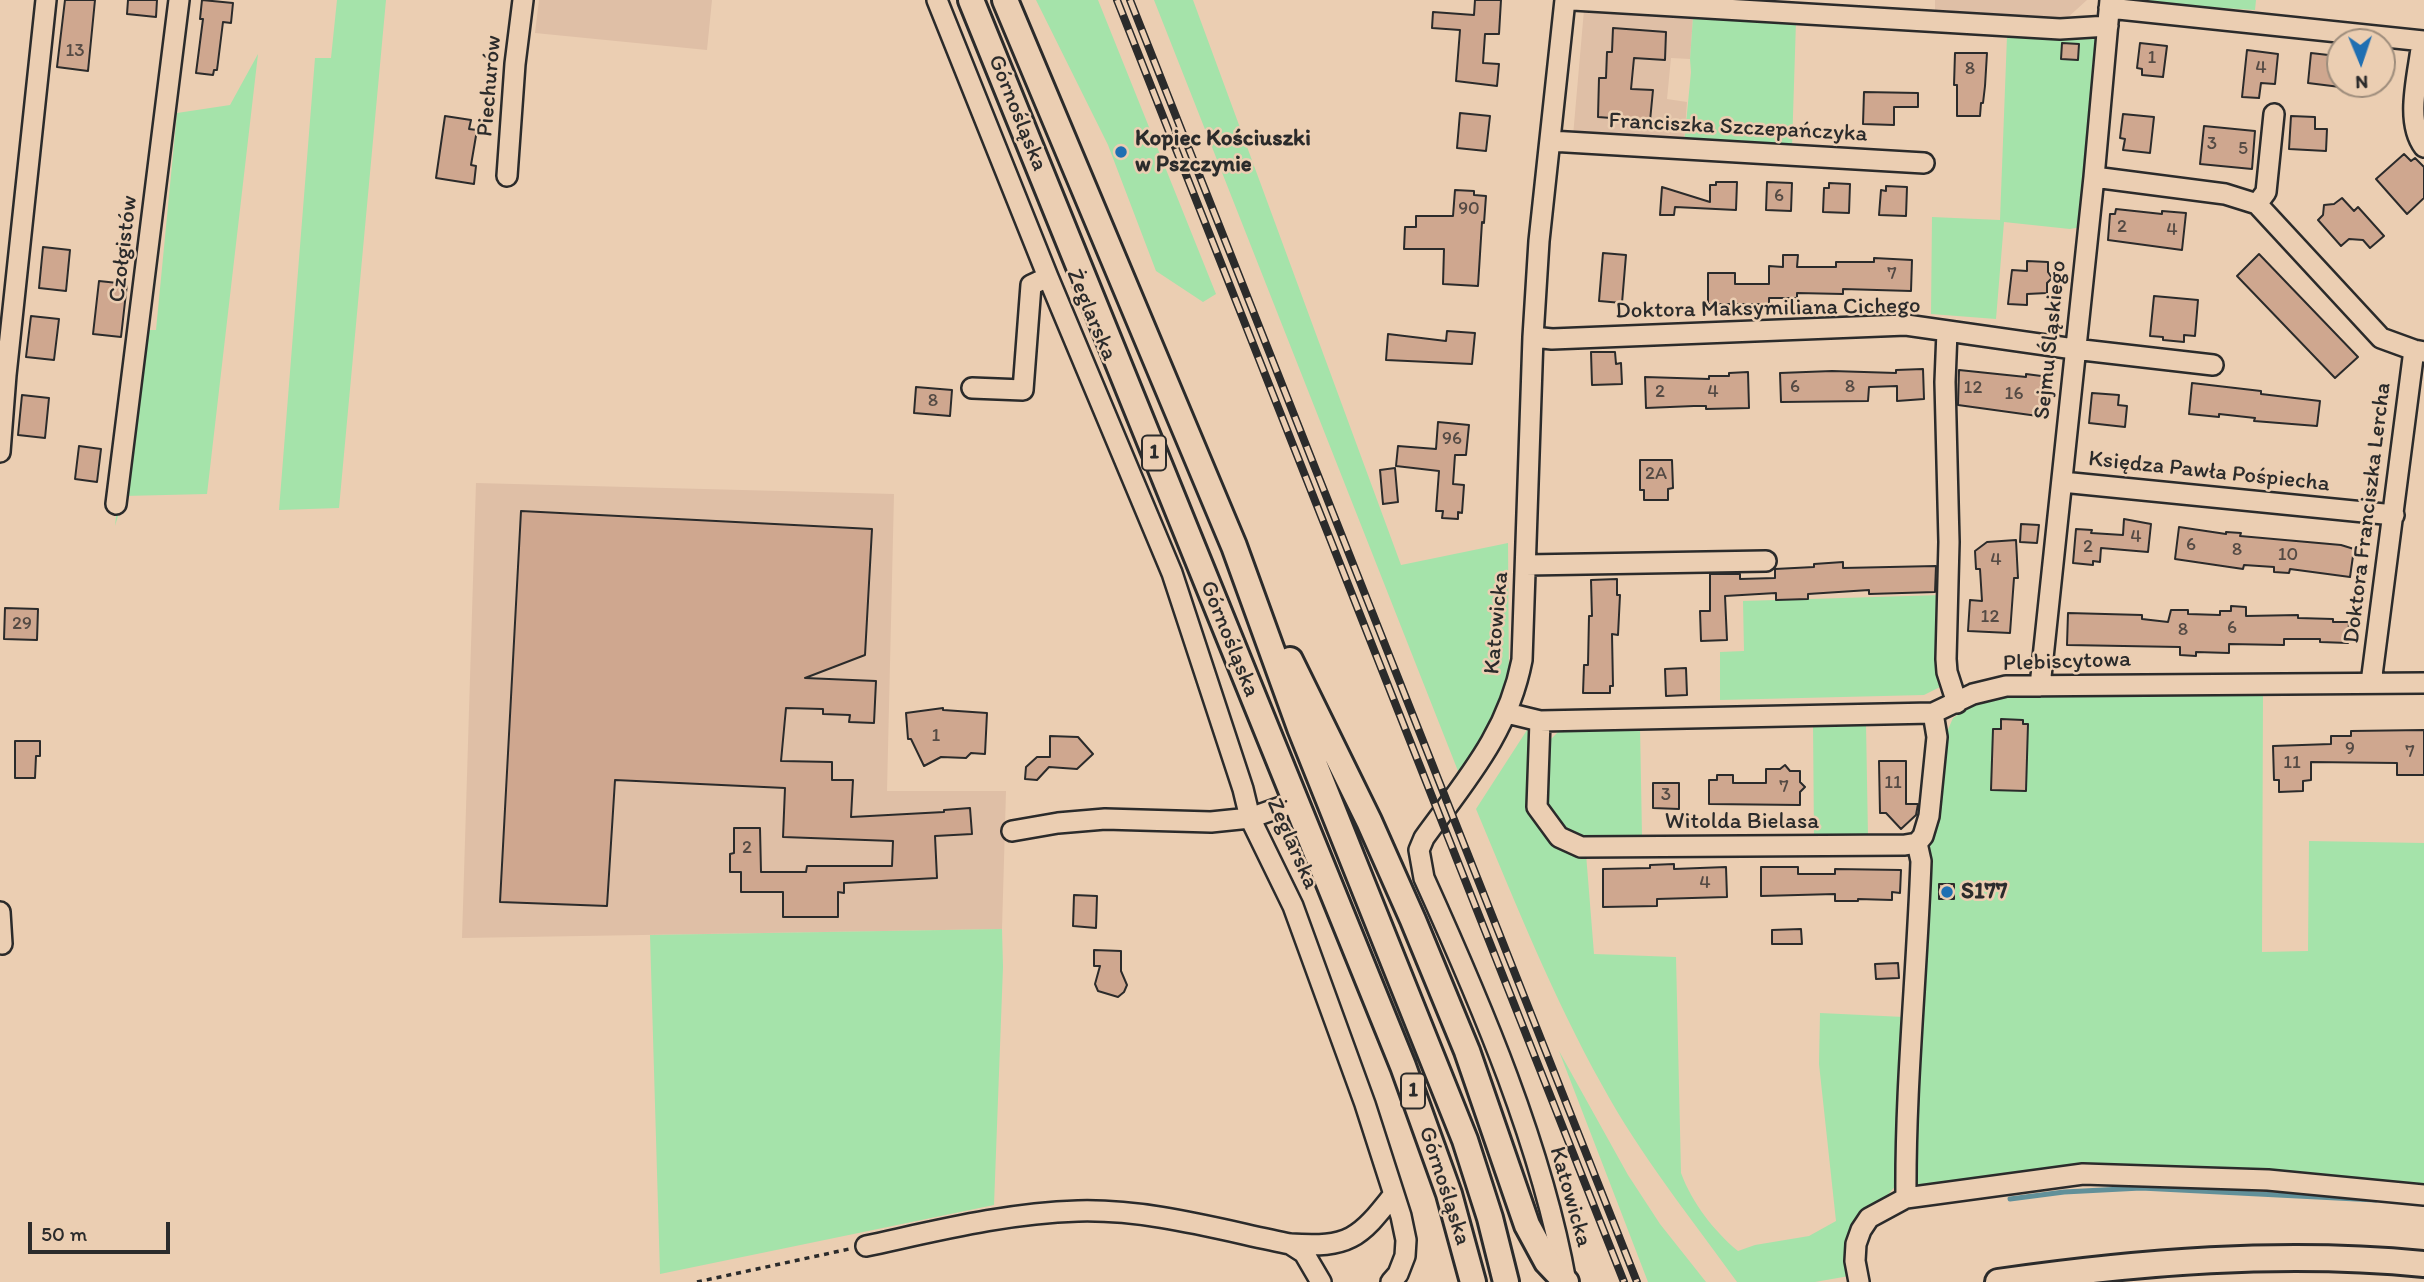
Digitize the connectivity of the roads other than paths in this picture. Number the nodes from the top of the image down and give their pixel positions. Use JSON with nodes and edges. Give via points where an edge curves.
{"nodes":[{"id":1,"x":46,"y":0,"type":"edge"},
{"id":2,"x":179,"y":0,"type":"edge"},
{"id":3,"x":523,"y":0,"type":"edge"},
{"id":4,"x":937,"y":0,"type":"edge"},
{"id":5,"x":971,"y":0,"type":"edge"},
{"id":6,"x":1005,"y":0,"type":"edge"},
{"id":7,"x":1565,"y":0,"type":"edge"},
{"id":8,"x":1573,"y":0,"type":"edge"},
{"id":9,"x":2109,"y":11,"type":"edge"},
{"id":10,"x":2423,"y":41,"type":"edge"},
{"id":11,"x":2274,"y":114,"type":"dead end"},
{"id":12,"x":1550,"y":141,"type":"junction"},
{"id":13,"x":2424,"y":147,"type":"edge"},
{"id":14,"x":1924,"y":163,"type":"dead end"},
{"id":15,"x":507,"y":176,"type":"dead end"},
{"id":16,"x":2094,"y":177,"type":"junction"},
{"id":17,"x":2256,"y":204,"type":"junction"},
{"id":18,"x":1048,"y":277,"type":"junction"},
{"id":19,"x":1947,"y":331,"type":"junction"},
{"id":20,"x":1533,"y":337,"type":"junction"},
{"id":21,"x":2074,"y":349,"type":"junction"},
{"id":22,"x":2419,"y":351,"type":"edge"},
{"id":23,"x":2213,"y":365,"type":"dead end"},
{"id":24,"x":972,"y":388,"type":"dead end"},
{"id":25,"x":0,"y":452,"type":"edge"},
{"id":26,"x":2062,"y":482,"type":"junction"},
{"id":27,"x":116,"y":504,"type":"dead end"},
{"id":28,"x":2394,"y":515,"type":"junction"},
{"id":29,"x":1234,"y":546,"type":"junction"},
{"id":30,"x":1766,"y":561,"type":"dead end"},
{"id":31,"x":1526,"y":565,"type":"junction"},
{"id":32,"x":2371,"y":682,"type":"junction"},
{"id":33,"x":2424,"y":683,"type":"edge"},
{"id":34,"x":2040,"y":686,"type":"junction"},
{"id":35,"x":1956,"y":703,"type":"junction"},
{"id":36,"x":1507,"y":713,"type":"junction"},
{"id":37,"x":1933,"y":713,"type":"junction"},
{"id":38,"x":1540,"y":721,"type":"junction"},
{"id":39,"x":1296,"y":802,"type":"junction"},
{"id":40,"x":1250,"y":818,"type":"junction"},
{"id":41,"x":1012,"y":831,"type":"dead end"},
{"id":42,"x":1917,"y":843,"type":"junction"},
{"id":43,"x":0,"y":912,"type":"edge"},
{"id":44,"x":2,"y":944,"type":"dead end"},
{"id":45,"x":1394,"y":1194,"type":"junction"},
{"id":46,"x":2424,"y":1195,"type":"edge"},
{"id":47,"x":1906,"y":1198,"type":"junction"},
{"id":48,"x":1290,"y":1244,"type":"junction"},
{"id":49,"x":866,"y":1246,"type":"road end"},
{"id":50,"x":2424,"y":1264,"type":"edge"},
{"id":51,"x":1321,"y":1282,"type":"edge"},
{"id":52,"x":1391,"y":1282,"type":"edge"},
{"id":53,"x":1473,"y":1282,"type":"edge"},
{"id":54,"x":1506,"y":1282,"type":"edge"},
{"id":55,"x":1566,"y":1282,"type":"edge"},
{"id":56,"x":1859,"y":1282,"type":"edge"},
{"id":57,"x":1998,"y":1282,"type":"edge"}],
"edges":[{"from":1,"to":25,"type":"street"},
{"from":2,"to":27,"type":"street","name":"Czołgistów"},
{"from":3,"to":15,"type":"street","name":"Piechurów"},
{"from":4,"to":18,"type":"street","name":"Żeglarska"},
{"from":5,"to":39,"type":"main road","name":"Górnośląska","number":"1"},
{"from":6,"to":29,"type":"main road","name":"Górnośląska","number":"1"},
{"from":7,"to":12,"type":"street","name":"Katowicka"},
{"from":8,"to":9,"type":"street","via":[[2060,29]]},
{"from":9,"to":10,"type":"street"},
{"from":9,"to":16,"type":"street","name":"Sejmu Śląskiego"},
{"from":10,"to":13,"type":"street","via":[[2413,116],[2417,138]]},
{"from":11,"to":17,"type":"street","via":[[2266,192]]},
{"from":12,"to":14,"type":"street","name":"Franciszka Szczepańczyka"},
{"from":12,"to":20,"type":"street","name":"Katowicka"},
{"from":16,"to":17,"type":"street","name":"Doktora Franciszka Lercha","via":[[2225,194]]},
{"from":16,"to":21,"type":"street","name":"Sejmu Śląskiego"},
{"from":17,"to":22,"type":"street","name":"Doktora Franciszka Lercha","via":[[2381,338]]},
{"from":18,"to":24,"type":"street","via":[[1031,285],[1023,390]]},
{"from":18,"to":40,"type":"street","name":"Żeglarska","via":[[1172,573]]},
{"from":19,"to":20,"type":"street","name":"Doktora Maksymiliana Cichego","via":[[1906,325]]},
{"from":19,"to":21,"type":"street","name":"Doktora Maksymiliana Cichego"},
{"from":19,"to":35,"type":"street","via":[[1946,659]]},
{"from":20,"to":31,"type":"street","name":"Katowicka"},
{"from":21,"to":23,"type":"street","name":"Doktora Maksymiliana Cichego"},
{"from":21,"to":26,"type":"street","name":"Sejmu Śląskiego"},
{"from":22,"to":28,"type":"street","name":"Doktora Franciszka Lercha"},
{"from":26,"to":28,"type":"street","name":"Księdza Pawła Pośpiecha"},
{"from":26,"to":34,"type":"street","name":"Sejmu Śląskiego"},
{"from":28,"to":32,"type":"street","name":"Doktora Franciszka Lercha"},
{"from":29,"to":54,"type":"main road","name":"Górnośląska","number":"1","via":[[1300,728],[1465,1140]]},
{"from":29,"to":55,"type":"main road","via":[[1370,821],[1413,920],[1467,1051],[1527,1225],[1540,1251]]},
{"from":30,"to":31,"type":"street"},
{"from":31,"to":36,"type":"street","name":"Katowicka","via":[[1522,660]]},
{"from":32,"to":33,"type":"street","name":"Plebiscytowa"},
{"from":32,"to":34,"type":"street","name":"Plebiscytowa"},
{"from":34,"to":35,"type":"street","name":"Plebiscytowa","via":[[1990,689]]},
{"from":35,"to":37,"type":"street","name":"Plebiscytowa"},
{"from":36,"to":38,"type":"street","name":"Plebiscytowa"},
{"from":36,"to":55,"type":"street","name":"Katowicka","via":[[1478,764],[1423,838],[1420,859],[1513,1095],[1548,1199]]},
{"from":37,"to":38,"type":"street","name":"Plebiscytowa"},
{"from":37,"to":42,"type":"street","via":[[1937,737],[1929,816]]},
{"from":38,"to":42,"type":"street","name":"Witolda Bielasa","via":[[1537,807],[1559,837],[1581,847]]},
{"from":39,"to":40,"type":"street"},
{"from":39,"to":53,"type":"main road","name":"Górnośląska","number":"1","via":[[1419,1108]]},
{"from":40,"to":41,"type":"street","via":[[1211,822],[1105,819]]},
{"from":40,"to":45,"type":"street","name":"Żeglarska","via":[[1293,905]]},
{"from":42,"to":47,"type":"street","via":[[1921,861]]},
{"from":43,"to":44,"type":"street"},
{"from":45,"to":48,"type":"street","via":[[1368,1227],[1353,1237],[1317,1246]]},
{"from":45,"to":52,"type":"street","name":"Żeglarska","via":[[1406,1240],[1405,1256]]},
{"from":46,"to":47,"type":"street","via":[[2268,1180],[2083,1174]]},
{"from":47,"to":56,"type":"street","via":[[1869,1218],[1861,1230],[1855,1261]]},
{"from":48,"to":49,"type":"street","via":[[1167,1219],[1080,1211],[989,1220]]},
{"from":48,"to":51,"type":"street","via":[[1304,1253]]},
{"from":50,"to":57,"type":"main road","via":[[2219,1260],[2120,1266]]}]}
